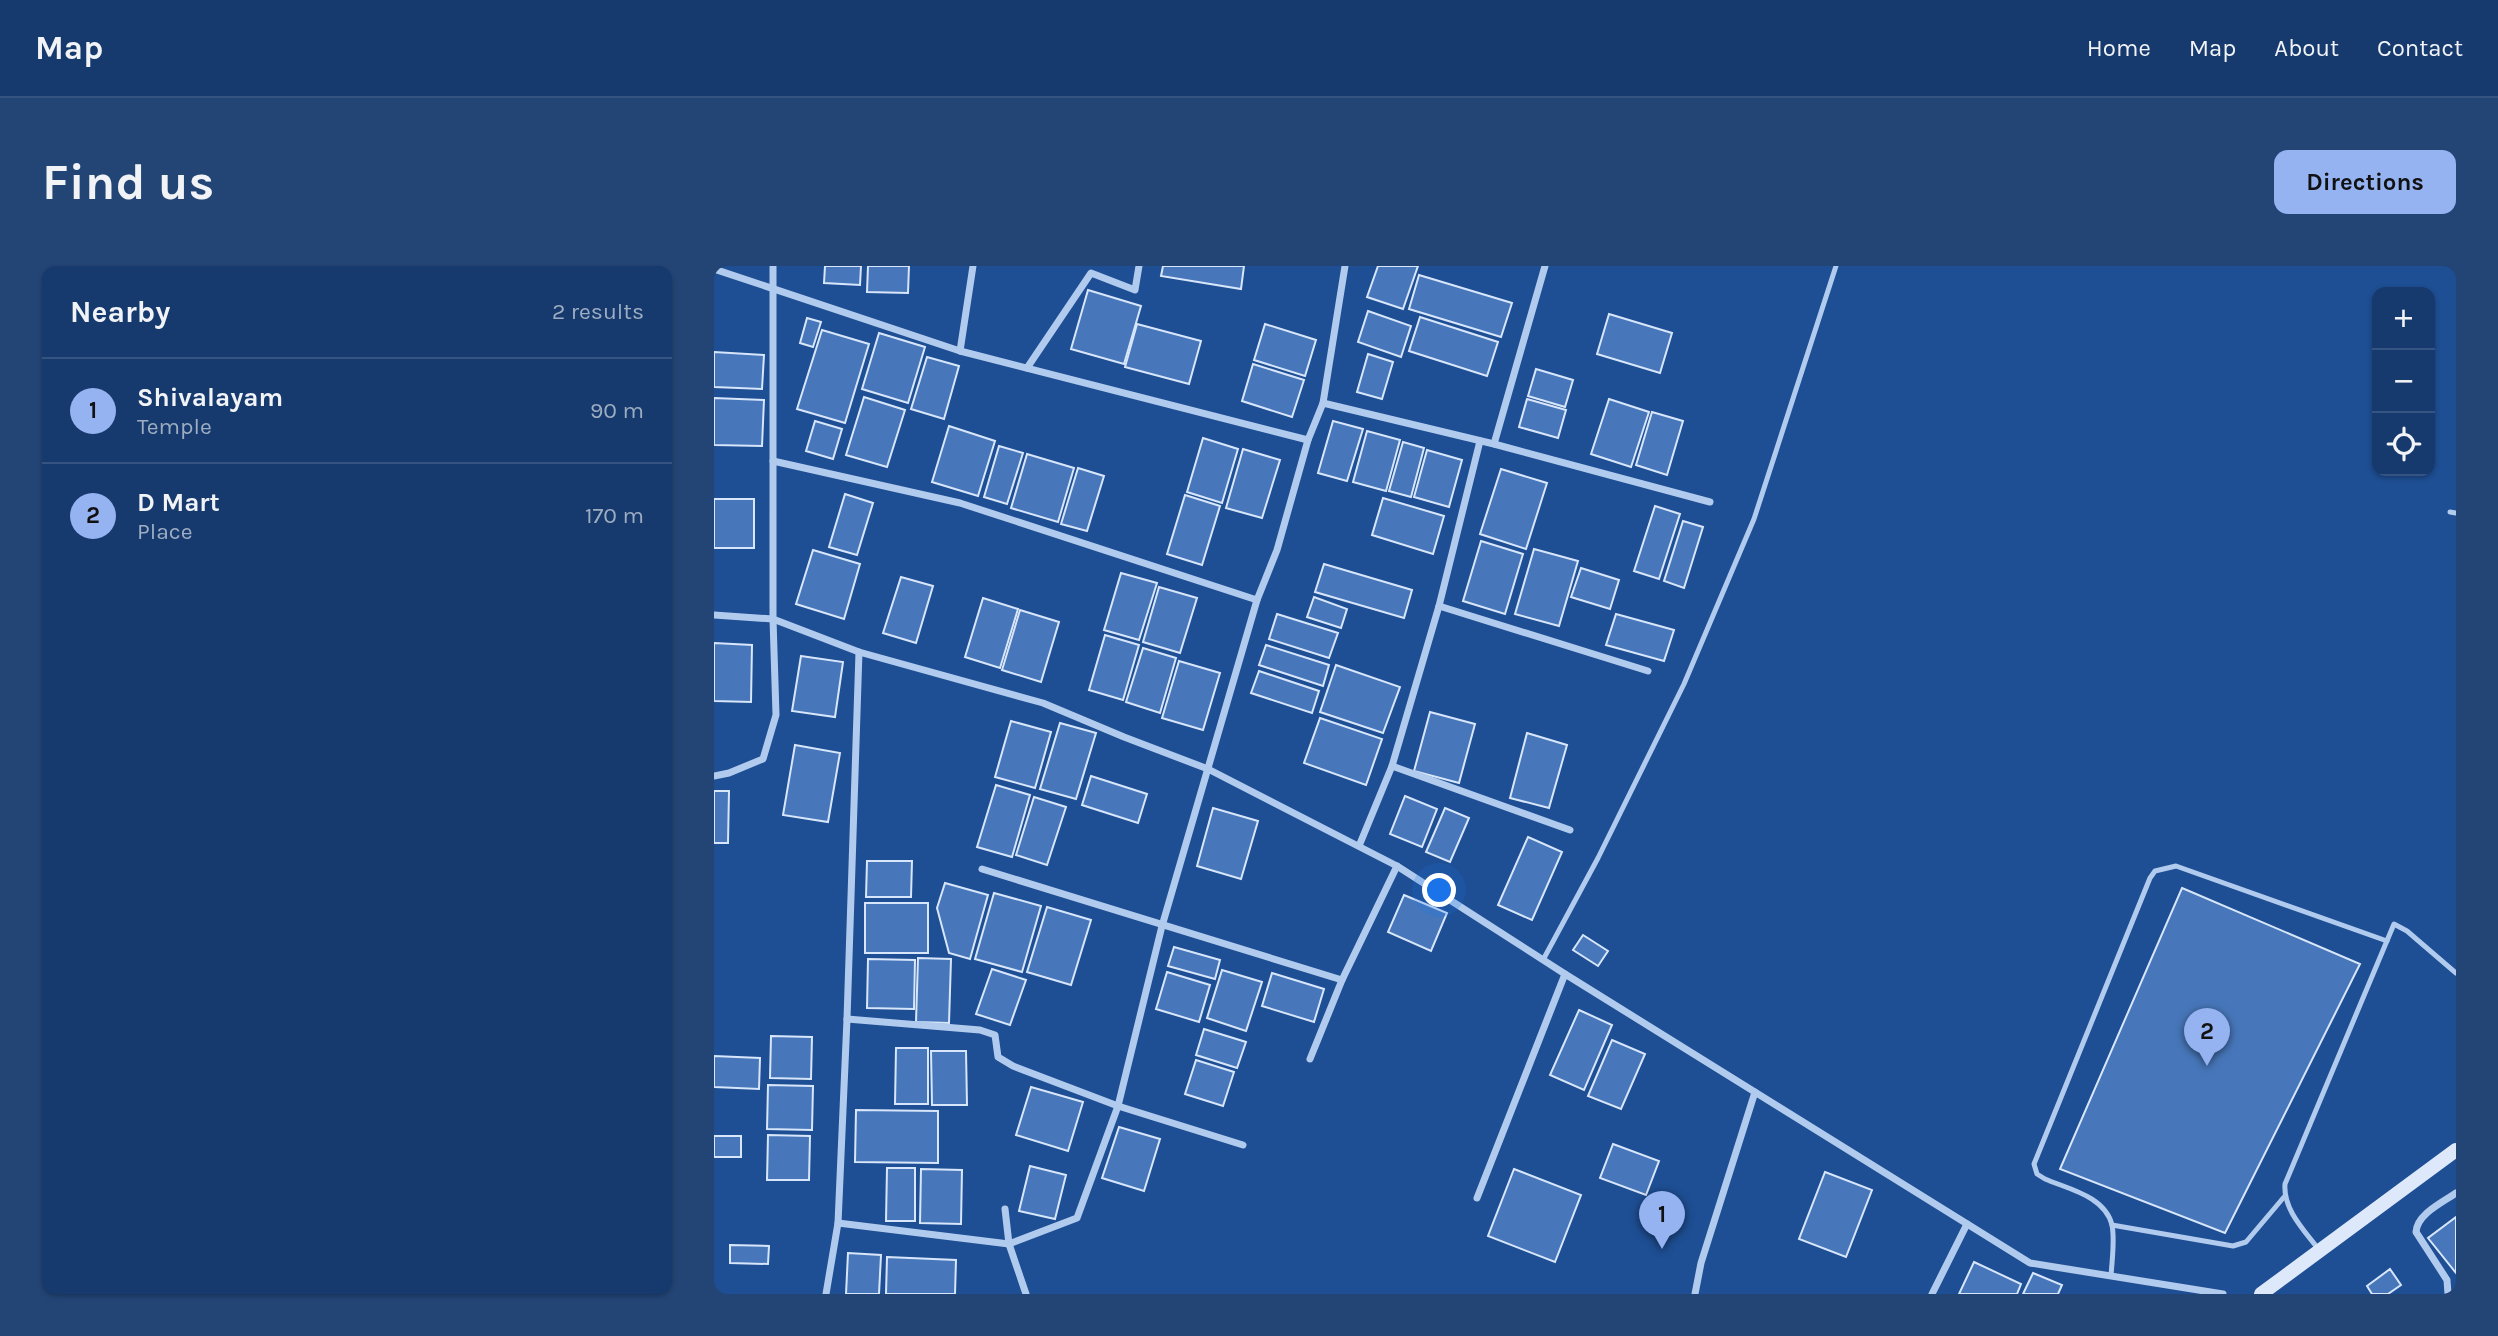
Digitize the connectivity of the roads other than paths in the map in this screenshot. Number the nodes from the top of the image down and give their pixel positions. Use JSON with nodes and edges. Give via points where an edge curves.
{"nodes":[{"id":1,"x":773,"y":266,"type":"edge"},
{"id":2,"x":972,"y":266,"type":"edge"},
{"id":3,"x":1139,"y":266,"type":"edge"},
{"id":4,"x":1345,"y":266,"type":"edge"},
{"id":5,"x":1545,"y":266,"type":"edge"},
{"id":6,"x":1836,"y":266,"type":"edge"},
{"id":7,"x":714,"y":269,"type":"edge"},
{"id":8,"x":773,"y":289,"type":"junction"},
{"id":9,"x":960,"y":351,"type":"junction"},
{"id":10,"x":1027,"y":368,"type":"junction"},
{"id":11,"x":1323,"y":402,"type":"junction"},
{"id":12,"x":1308,"y":440,"type":"junction"},
{"id":13,"x":1480,"y":441,"type":"junction"},
{"id":14,"x":1494,"y":444,"type":"junction"},
{"id":15,"x":773,"y":461,"type":"junction"},
{"id":16,"x":1710,"y":502,"type":"dead end"},
{"id":17,"x":1257,"y":600,"type":"junction"},
{"id":18,"x":1439,"y":606,"type":"junction"},
{"id":19,"x":714,"y":615,"type":"edge"},
{"id":20,"x":773,"y":619,"type":"junction"},
{"id":21,"x":859,"y":652,"type":"junction"},
{"id":22,"x":1648,"y":671,"type":"dead end"},
{"id":23,"x":1392,"y":766,"type":"junction"},
{"id":24,"x":1208,"y":769,"type":"junction"},
{"id":25,"x":714,"y":776,"type":"edge"},
{"id":26,"x":1570,"y":830,"type":"dead end"},
{"id":27,"x":1359,"y":846,"type":"junction"},
{"id":28,"x":1396,"y":866,"type":"junction"},
{"id":29,"x":982,"y":869,"type":"dead end"},
{"id":30,"x":1162,"y":926,"type":"junction"},
{"id":31,"x":2386,"y":941,"type":"junction"},
{"id":32,"x":1543,"y":960,"type":"junction"},
{"id":33,"x":2456,"y":973,"type":"edge"},
{"id":34,"x":1565,"y":974,"type":"junction"},
{"id":35,"x":1342,"y":980,"type":"junction"},
{"id":36,"x":847,"y":1018,"type":"junction"},
{"id":37,"x":1310,"y":1059,"type":"dead end"},
{"id":38,"x":1755,"y":1092,"type":"junction"},
{"id":39,"x":1118,"y":1106,"type":"junction"},
{"id":40,"x":1243,"y":1145,"type":"dead end"},
{"id":41,"x":2456,"y":1150,"type":"edge"},
{"id":42,"x":2456,"y":1193,"type":"edge"},
{"id":43,"x":2284,"y":1197,"type":"junction"},
{"id":44,"x":1477,"y":1198,"type":"dead end"},
{"id":45,"x":1005,"y":1209,"type":"dead end"},
{"id":46,"x":838,"y":1223,"type":"junction"},
{"id":47,"x":1967,"y":1223,"type":"junction"},
{"id":48,"x":2112,"y":1225,"type":"junction"},
{"id":49,"x":1009,"y":1244,"type":"junction"},
{"id":50,"x":2319,"y":1250,"type":"junction"},
{"id":51,"x":2111,"y":1276,"type":"junction"},
{"id":52,"x":826,"y":1294,"type":"edge"},
{"id":53,"x":1026,"y":1294,"type":"edge"},
{"id":54,"x":1695,"y":1294,"type":"edge"},
{"id":55,"x":1932,"y":1294,"type":"edge"},
{"id":56,"x":2223,"y":1294,"type":"edge"},
{"id":57,"x":2261,"y":1294,"type":"edge"},
{"id":58,"x":2448,"y":1294,"type":"edge"}],
"edges":[{"from":1,"to":8,"type":"street"},
{"from":2,"to":9,"type":"street"},
{"from":3,"to":10,"type":"street","via":[[1135,290],[1091,273]]},
{"from":4,"to":11,"type":"street"},
{"from":5,"to":14,"type":"street"},
{"from":6,"to":32,"type":"lane","via":[[1755,519],[1684,684]]},
{"from":7,"to":8,"type":"street"},
{"from":8,"to":9,"type":"street"},
{"from":8,"to":15,"type":"street"},
{"from":9,"to":10,"type":"street"},
{"from":10,"to":12,"type":"street"},
{"from":11,"to":12,"type":"street"},
{"from":11,"to":13,"type":"street"},
{"from":12,"to":17,"type":"street","via":[[1277,550]]},
{"from":13,"to":14,"type":"street"},
{"from":13,"to":18,"type":"street"},
{"from":14,"to":16,"type":"street"},
{"from":15,"to":17,"type":"street","via":[[960,503]]},
{"from":15,"to":20,"type":"street"},
{"from":17,"to":24,"type":"street"},
{"from":18,"to":22,"type":"street"},
{"from":18,"to":23,"type":"street"},
{"from":19,"to":20,"type":"street"},
{"from":20,"to":21,"type":"street"},
{"from":20,"to":25,"type":"street","via":[[776,715],[763,759]]},
{"from":21,"to":24,"type":"street","via":[[1043,703]]},
{"from":21,"to":36,"type":"street"},
{"from":23,"to":26,"type":"street"},
{"from":23,"to":27,"type":"street"},
{"from":24,"to":27,"type":"street"},
{"from":24,"to":30,"type":"street"},
{"from":27,"to":28,"type":"street"},
{"from":28,"to":32,"type":"street"},
{"from":28,"to":35,"type":"street"},
{"from":29,"to":30,"type":"street"},
{"from":30,"to":35,"type":"street"},
{"from":30,"to":39,"type":"street"},
{"from":31,"to":33,"type":"lane","via":[[2394,924]]},
{"from":31,"to":43,"type":"lane","via":[[2285,1184]]},
{"from":31,"to":48,"type":"lane","via":[[2176,866],[2155,871],[2035,1164],[2037,1174],[2045,1179],[2097,1201]]},
{"from":32,"to":34,"type":"street"},
{"from":34,"to":38,"type":"street"},
{"from":34,"to":44,"type":"street"},
{"from":35,"to":37,"type":"street"},
{"from":36,"to":39,"type":"street","via":[[980,1030],[995,1035],[998,1057],[1013,1066]]},
{"from":36,"to":46,"type":"street"},
{"from":38,"to":47,"type":"street"},
{"from":38,"to":54,"type":"street"},
{"from":39,"to":40,"type":"street"},
{"from":39,"to":49,"type":"street","via":[[1077,1218]]},
{"from":41,"to":50,"type":"street"},
{"from":42,"to":58,"type":"street","via":[[2417,1224],[2416,1232],[2447,1280]]},
{"from":43,"to":48,"type":"lane","via":[[2246,1242],[2233,1246]]},
{"from":43,"to":50,"type":"lane"},
{"from":45,"to":49,"type":"street"},
{"from":46,"to":49,"type":"street"},
{"from":46,"to":52,"type":"street"},
{"from":47,"to":51,"type":"street","via":[[2030,1263]]},
{"from":47,"to":55,"type":"street"},
{"from":48,"to":51,"type":"lane"},
{"from":49,"to":53,"type":"street"},
{"from":50,"to":57,"type":"street"},
{"from":51,"to":56,"type":"street"}]}
